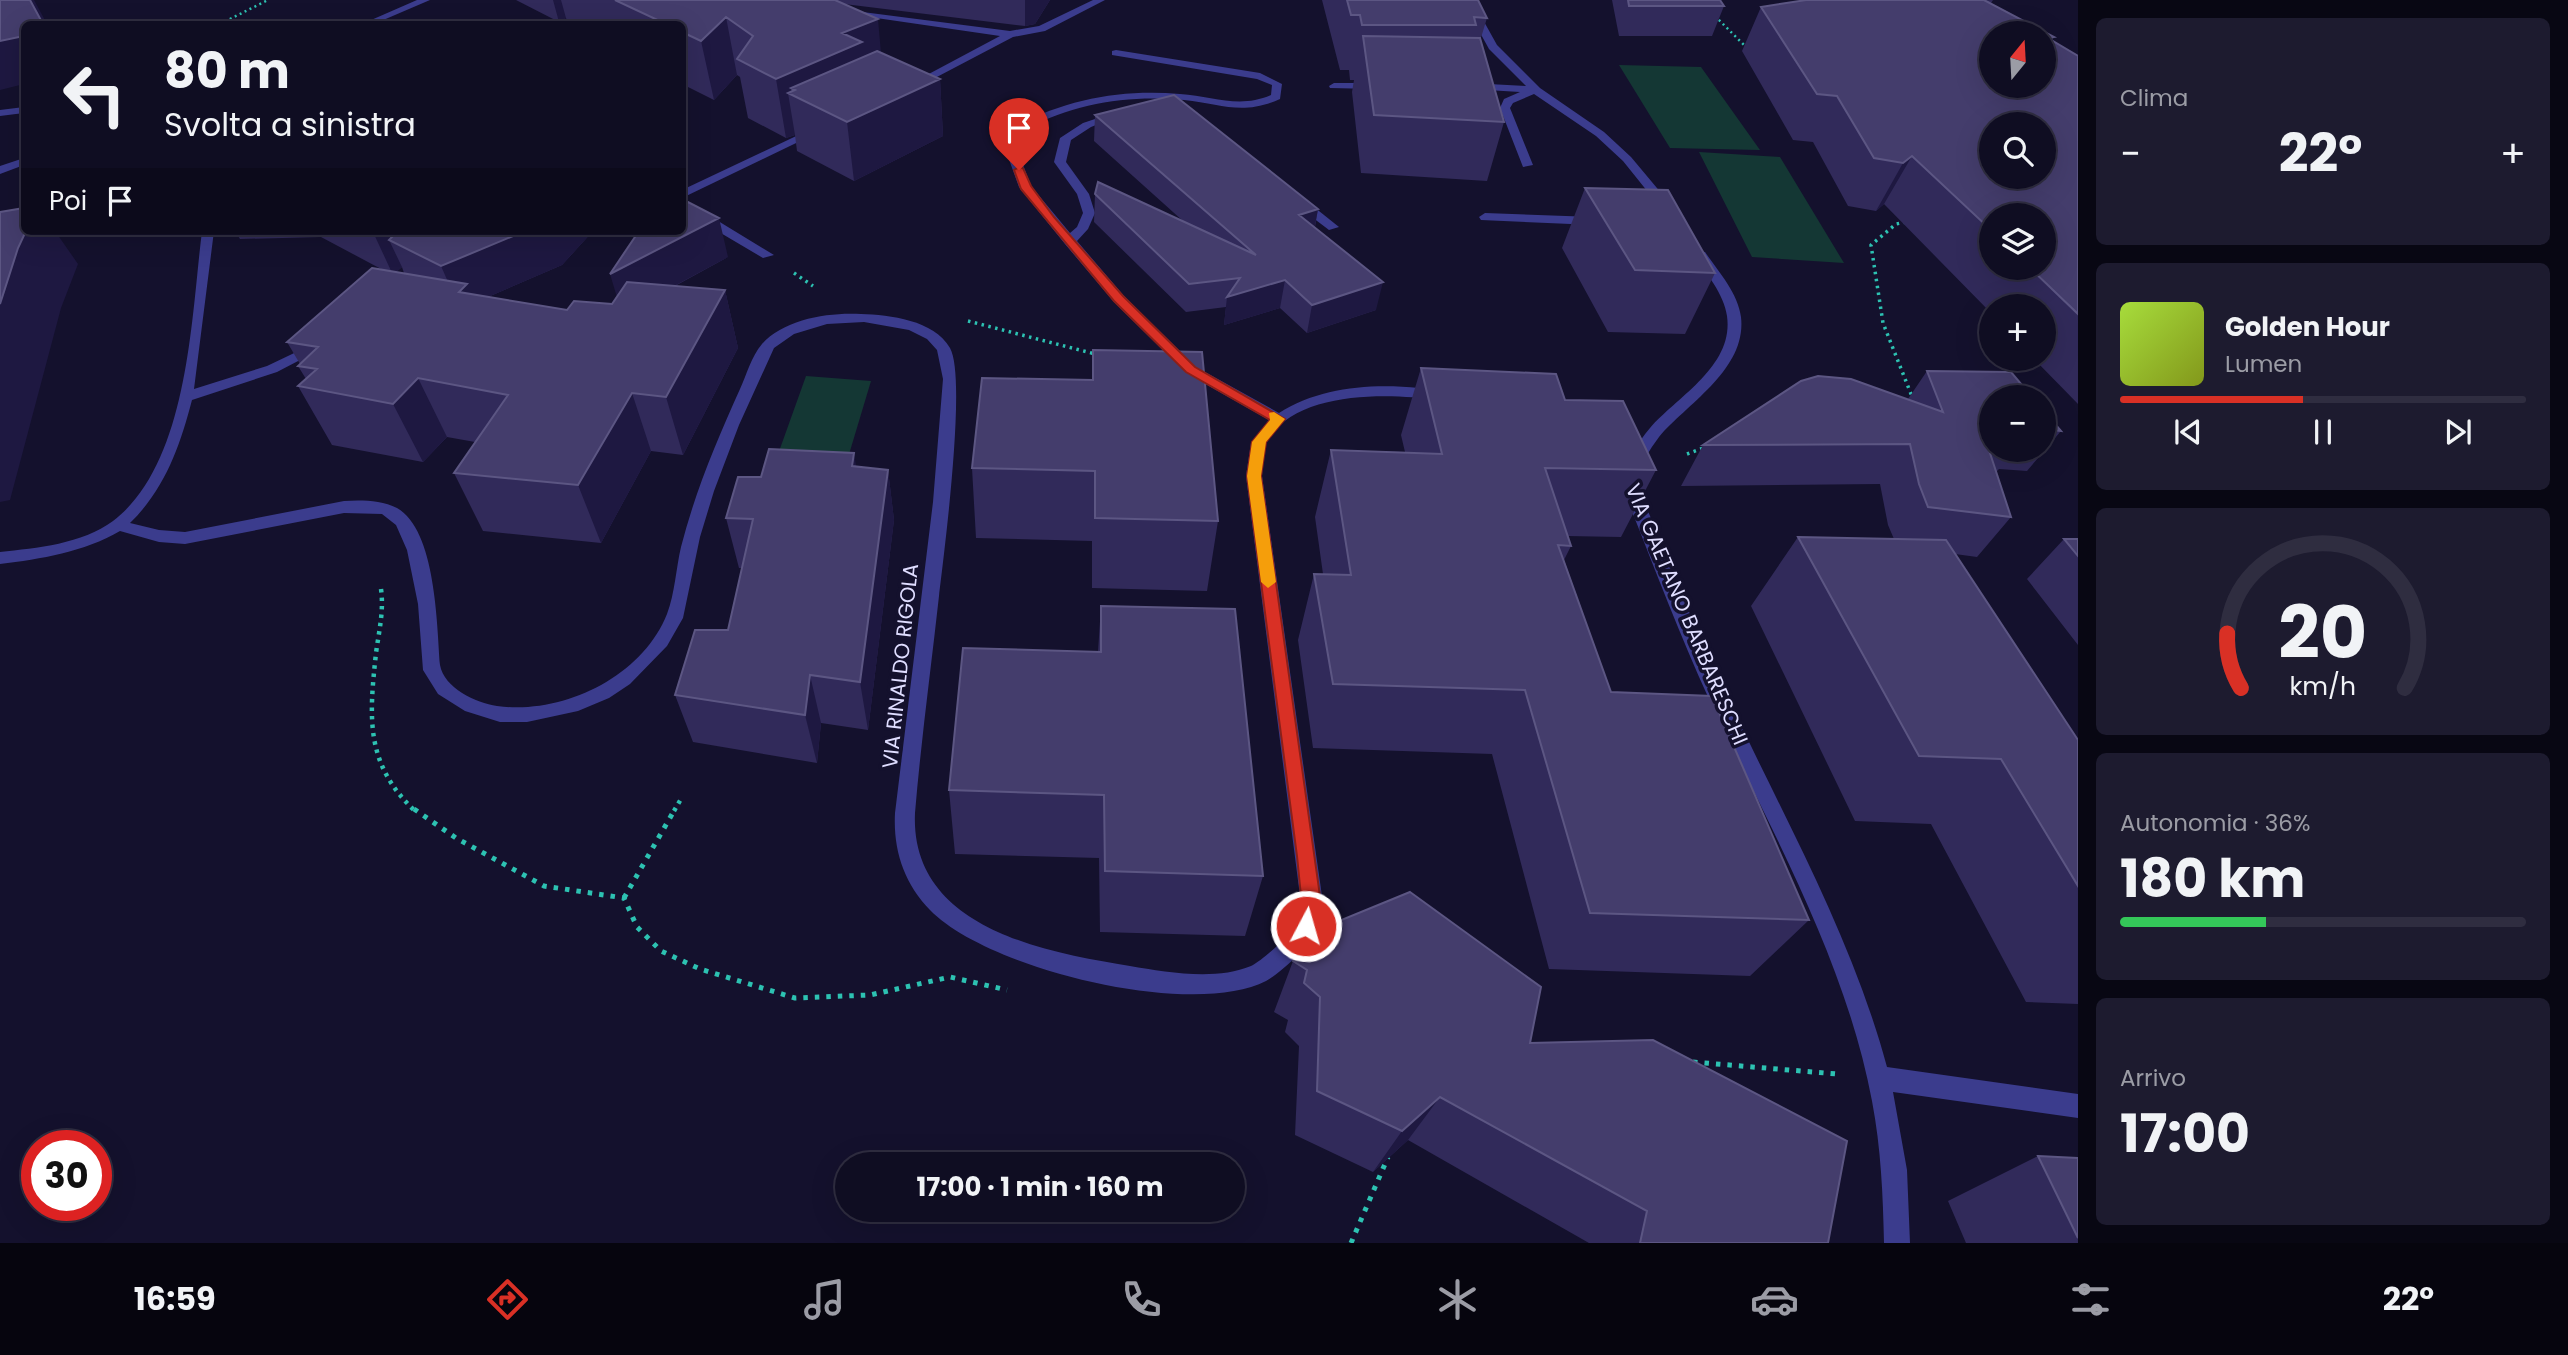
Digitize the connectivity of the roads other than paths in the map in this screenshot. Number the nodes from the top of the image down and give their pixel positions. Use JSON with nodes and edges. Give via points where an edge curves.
{"nodes":[{"id":1,"x":425,"y":0,"type":"edge"},
{"id":2,"x":1100,"y":0,"type":"edge"},
{"id":3,"x":1469,"y":6,"type":"edge"},
{"id":4,"x":829,"y":10,"type":"edge"},
{"id":5,"x":374,"y":21,"type":"edge"},
{"id":6,"x":1010,"y":34,"type":"junction"},
{"id":7,"x":1116,"y":53,"type":"dead end"},
{"id":8,"x":1334,"y":86,"type":"dead end"},
{"id":9,"x":1389,"y":86,"type":"edge"},
{"id":10,"x":1457,"y":86,"type":"edge"},
{"id":11,"x":1536,"y":90,"type":"junction"},
{"id":12,"x":899,"y":92,"type":"edge"},
{"id":13,"x":21,"y":110,"type":"edge"},
{"id":14,"x":0,"y":113,"type":"edge"},
{"id":15,"x":1133,"y":113,"type":"edge"},
{"id":16,"x":825,"y":126,"type":"edge"},
{"id":17,"x":21,"y":162,"type":"edge"},
{"id":18,"x":1527,"y":165,"type":"dead end"},
{"id":19,"x":0,"y":170,"type":"edge"},
{"id":20,"x":686,"y":193,"type":"edge"},
{"id":21,"x":1291,"y":194,"type":"edge"},
{"id":22,"x":693,"y":212,"type":"edge"},
{"id":23,"x":1485,"y":217,"type":"dead end"},
{"id":24,"x":1668,"y":219,"type":"edge"},
{"id":25,"x":1610,"y":221,"type":"edge"},
{"id":26,"x":1333,"y":227,"type":"dead end"},
{"id":27,"x":207,"y":235,"type":"edge"},
{"id":28,"x":1689,"y":240,"type":"edge"},
{"id":29,"x":1069,"y":241,"type":"junction"},
{"id":30,"x":768,"y":255,"type":"road end"},
{"id":31,"x":332,"y":337,"type":"edge"},
{"id":32,"x":186,"y":397,"type":"junction"},
{"id":33,"x":1456,"y":399,"type":"edge"},
{"id":34,"x":1278,"y":419,"type":"junction"},
{"id":35,"x":1609,"y":465,"type":"edge"},
{"id":36,"x":1626,"y":479,"type":"junction"},
{"id":37,"x":118,"y":525,"type":"junction"},
{"id":38,"x":0,"y":558,"type":"edge"},
{"id":39,"x":1880,"y":1078,"type":"junction"},
{"id":40,"x":2078,"y":1106,"type":"edge"},
{"id":41,"x":1897,"y":1243,"type":"edge"}],
"edges":[{"from":1,"to":5,"type":"street"},
{"from":2,"to":6,"type":"street","via":[[1042,29]]},
{"from":3,"to":11,"type":"street","via":[[1493,47]]},
{"from":4,"to":6,"type":"street"},
{"from":6,"to":12,"type":"street"},
{"from":7,"to":29,"type":"street","via":[[1260,76],[1277,84],[1276,97],[1257,107],[1134,94],[1099,98],[1047,113],[1021,127],[1013,154],[1025,187]]},
{"from":8,"to":9,"type":"street"},
{"from":10,"to":11,"type":"street"},
{"from":11,"to":18,"type":"street","via":[[1508,100],[1505,108]]},
{"from":11,"to":24,"type":"street","via":[[1601,134],[1644,178]]},
{"from":13,"to":14,"type":"street"},
{"from":15,"to":29,"type":"street","via":[[1087,125],[1066,138],[1060,162],[1083,194],[1089,213],[1082,229]]},
{"from":16,"to":20,"type":"street"},
{"from":17,"to":19,"type":"street"},
{"from":21,"to":26,"type":"street"},
{"from":22,"to":30,"type":"street"},
{"from":23,"to":25,"type":"street"},
{"from":27,"to":32,"type":"street"},
{"from":28,"to":36,"type":"street","name":"VIA GAETANO BARBARESCHI","via":[[1723,288],[1734,316],[1734,339],[1727,356],[1638,454]]},
{"from":29,"to":34,"type":"street","via":[[1119,299],[1191,370]]},
{"from":31,"to":32,"type":"street","via":[[272,369]]},
{"from":32,"to":37,"type":"street","via":[[176,438],[160,471],[142,502]]},
{"from":33,"to":34,"type":"street","via":[[1392,390],[1361,391],[1337,394]]},
{"from":34,"to":37,"type":"street","name":"VIA RINALDO RIGOLA","via":[[1259,442],[1254,476],[1311,896],[1306,926],[1283,956],[1253,977],[1196,984],[1125,977],[1025,954],[963,925],[930,899],[905,846],[948,408],[948,356],[938,340],[920,330],[858,318],[832,320],[790,331],[767,346],[713,468],[686,560],[677,612],[662,639],[625,679],[594,699],[564,708],[500,714],[480,709],[449,691],[433,674],[428,614],[413,539],[405,521],[389,510],[344,507],[185,538]]},
{"from":35,"to":36,"type":"street"},
{"from":36,"to":39,"type":"street","name":"VIA GAETANO BARBARESCHI","via":[[1717,696],[1815,895]]},
{"from":37,"to":38,"type":"street","via":[[47,550]]},
{"from":39,"to":40,"type":"street"},
{"from":39,"to":41,"type":"street","name":"VIA GAETANO BARBARESCHI","via":[[1899,1194]]}]}
